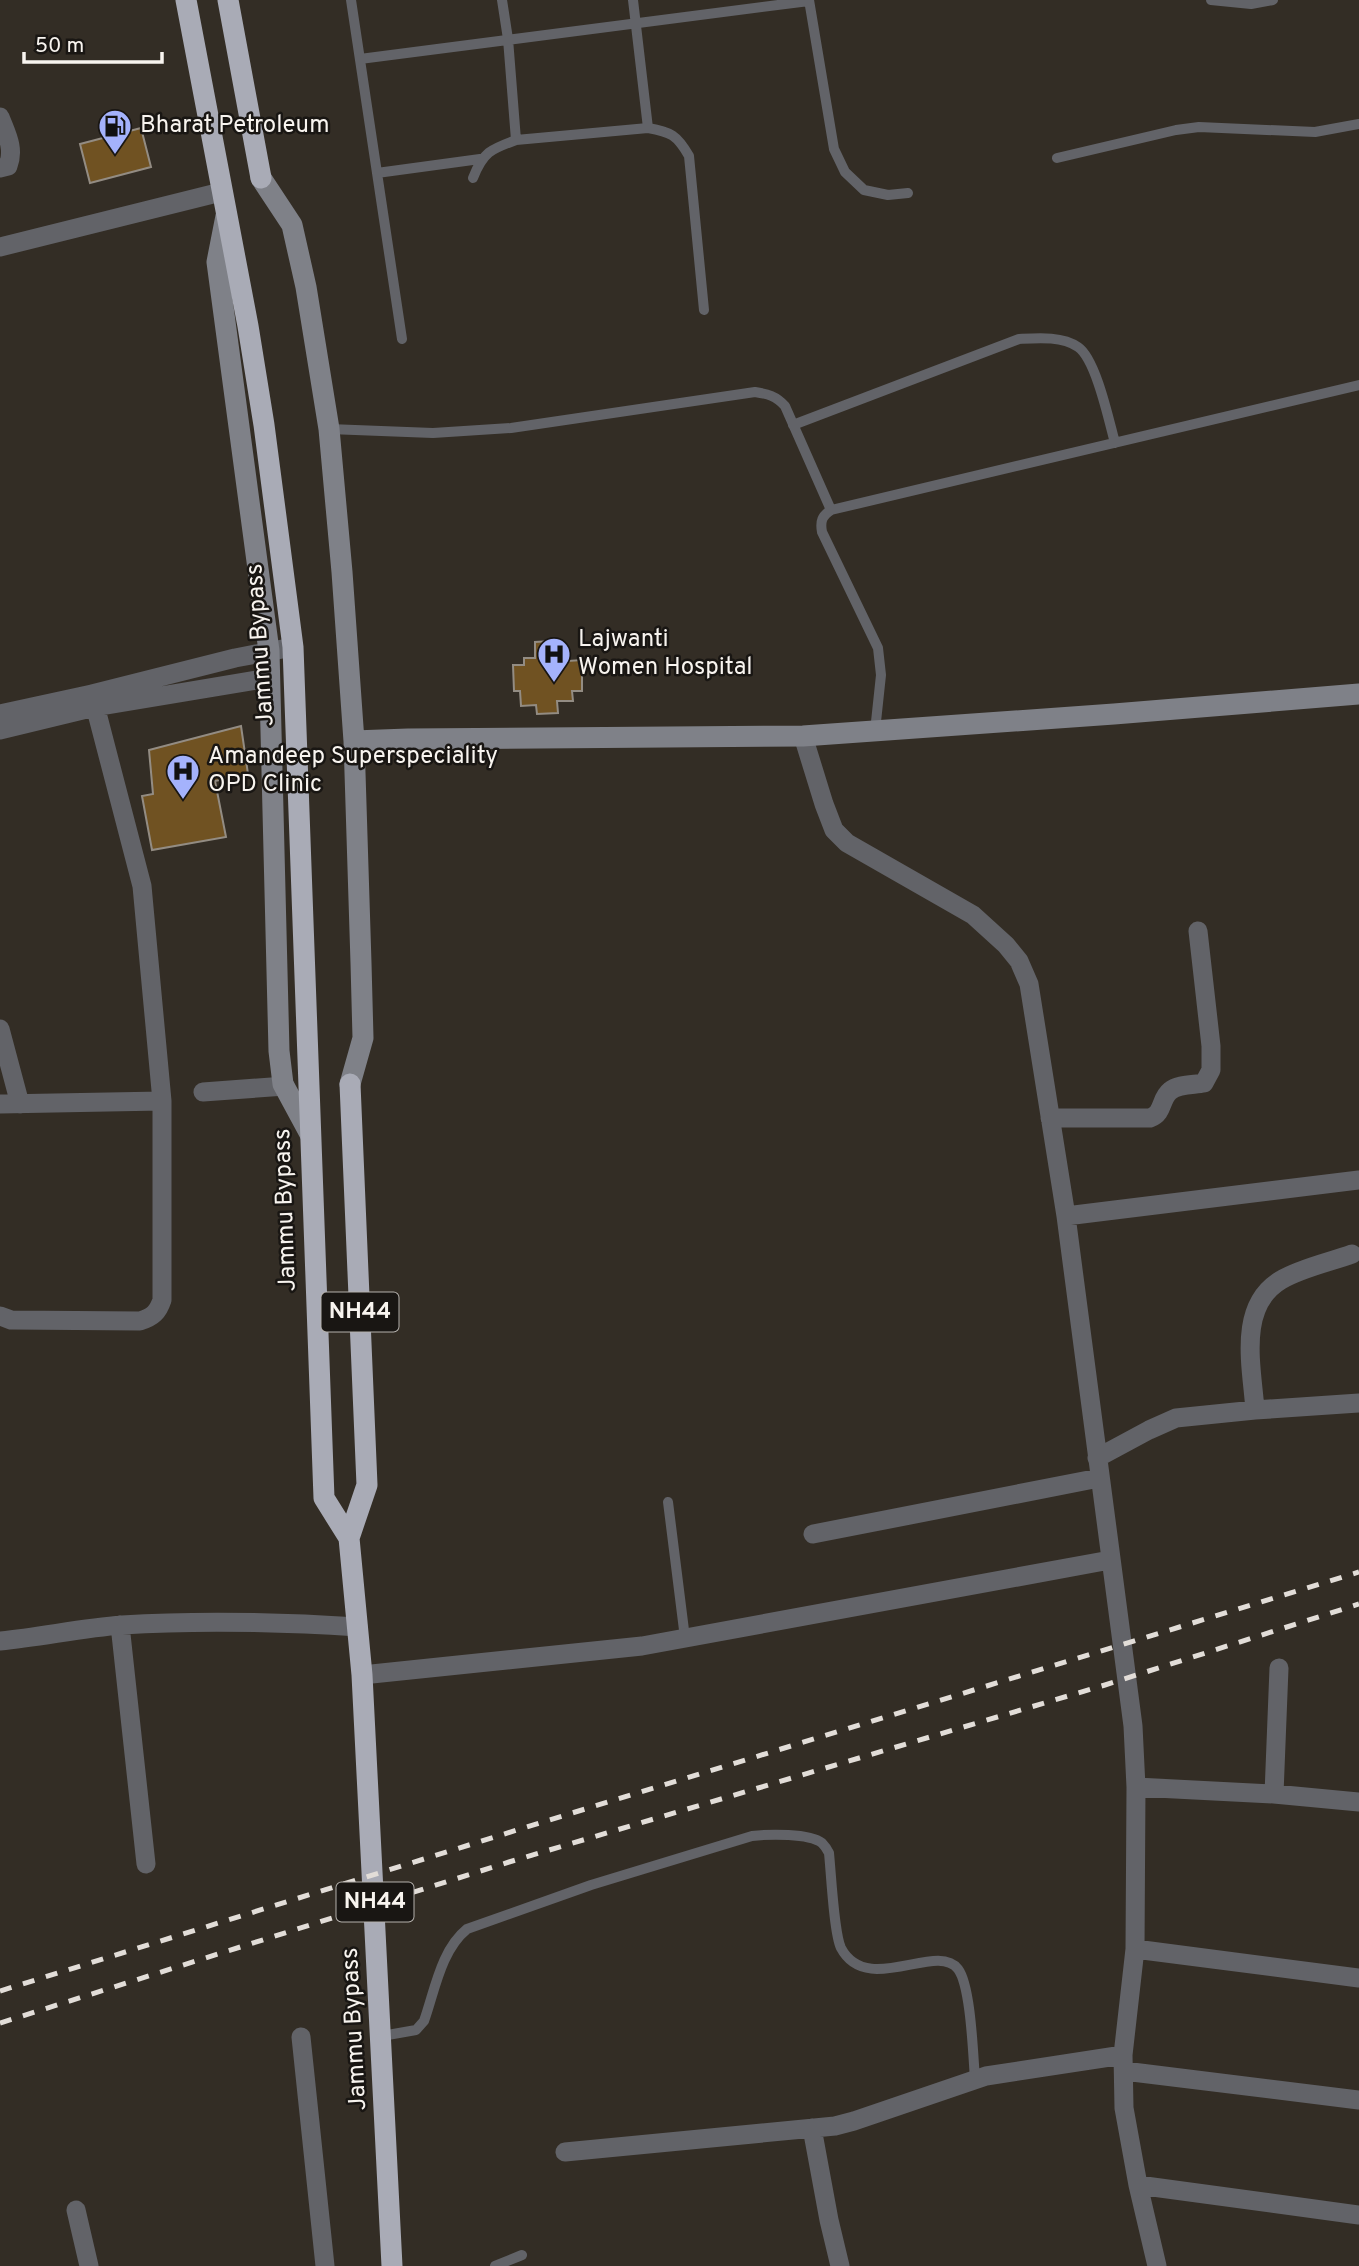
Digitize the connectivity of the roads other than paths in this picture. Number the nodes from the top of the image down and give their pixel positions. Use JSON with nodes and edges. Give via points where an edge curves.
{"nodes":[{"id":1,"x":186,"y":0,"type":"edge"},
{"id":2,"x":228,"y":0,"type":"edge"},
{"id":3,"x":351,"y":0,"type":"edge"},
{"id":4,"x":502,"y":0,"type":"edge"},
{"id":5,"x":633,"y":0,"type":"edge"},
{"id":6,"x":809,"y":0,"type":"edge"},
{"id":7,"x":1211,"y":0,"type":"edge"},
{"id":8,"x":1273,"y":0,"type":"edge"},
{"id":9,"x":635,"y":23,"type":"junction"},
{"id":10,"x":508,"y":40,"type":"junction"},
{"id":11,"x":360,"y":59,"type":"junction"},
{"id":12,"x":0,"y":117,"type":"edge"},
{"id":13,"x":1359,"y":124,"type":"edge"},
{"id":14,"x":648,"y":128,"type":"junction"},
{"id":15,"x":516,"y":140,"type":"junction"},
{"id":16,"x":1057,"y":158,"type":"dead end"},
{"id":17,"x":480,"y":159,"type":"junction"},
{"id":18,"x":0,"y":168,"type":"edge"},
{"id":19,"x":377,"y":173,"type":"junction"},
{"id":20,"x":261,"y":178,"type":"joint"},
{"id":21,"x":473,"y":178,"type":"dead end"},
{"id":22,"x":221,"y":192,"type":"junction"},
{"id":23,"x":908,"y":193,"type":"dead end"},
{"id":24,"x":226,"y":216,"type":"junction"},
{"id":25,"x":0,"y":247,"type":"edge"},
{"id":26,"x":704,"y":310,"type":"dead end"},
{"id":27,"x":402,"y":339,"type":"dead end"},
{"id":28,"x":1359,"y":385,"type":"edge"},
{"id":29,"x":793,"y":425,"type":"junction"},
{"id":30,"x":329,"y":429,"type":"junction"},
{"id":31,"x":1115,"y":443,"type":"junction"},
{"id":32,"x":831,"y":510,"type":"junction"},
{"id":33,"x":293,"y":647,"type":"junction"},
{"id":34,"x":269,"y":651,"type":"junction"},
{"id":35,"x":269,"y":678,"type":"junction"},
{"id":36,"x":1359,"y":694,"type":"edge"},
{"id":37,"x":94,"y":701,"type":"junction"},
{"id":38,"x":0,"y":714,"type":"edge"},
{"id":39,"x":0,"y":730,"type":"edge"},
{"id":40,"x":875,"y":731,"type":"junction"},
{"id":41,"x":803,"y":736,"type":"junction"},
{"id":42,"x":354,"y":741,"type":"junction"},
{"id":43,"x":1198,"y":931,"type":"dead end"},
{"id":44,"x":0,"y":1030,"type":"edge"},
{"id":45,"x":351,"y":1084,"type":"joint"},
{"id":46,"x":285,"y":1086,"type":"junction"},
{"id":47,"x":203,"y":1092,"type":"dead end"},
{"id":48,"x":162,"y":1101,"type":"junction"},
{"id":49,"x":10,"y":1104,"type":"edge"},
{"id":50,"x":1051,"y":1118,"type":"junction"},
{"id":51,"x":310,"y":1134,"type":"junction"},
{"id":52,"x":1359,"y":1180,"type":"edge"},
{"id":53,"x":1066,"y":1216,"type":"junction"},
{"id":54,"x":1352,"y":1254,"type":"dead end"},
{"id":55,"x":0,"y":1317,"type":"edge"},
{"id":56,"x":1359,"y":1403,"type":"edge"},
{"id":57,"x":1255,"y":1410,"type":"junction"},
{"id":58,"x":1097,"y":1458,"type":"junction"},
{"id":59,"x":1099,"y":1478,"type":"junction"},
{"id":60,"x":668,"y":1502,"type":"dead end"},
{"id":61,"x":813,"y":1534,"type":"dead end"},
{"id":62,"x":349,"y":1538,"type":"junction"},
{"id":63,"x":1110,"y":1560,"type":"junction"},
{"id":64,"x":120,"y":1625,"type":"junction"},
{"id":65,"x":358,"y":1627,"type":"junction"},
{"id":66,"x":685,"y":1638,"type":"junction"},
{"id":67,"x":0,"y":1641,"type":"edge"},
{"id":68,"x":1279,"y":1668,"type":"dead end"},
{"id":69,"x":362,"y":1675,"type":"junction"},
{"id":70,"x":1136,"y":1787,"type":"junction"},
{"id":71,"x":1274,"y":1794,"type":"junction"},
{"id":72,"x":1359,"y":1802,"type":"edge"},
{"id":73,"x":146,"y":1864,"type":"dead end"},
{"id":74,"x":1135,"y":1949,"type":"junction"},
{"id":75,"x":1359,"y":1978,"type":"edge"},
{"id":76,"x":382,"y":2036,"type":"junction"},
{"id":77,"x":302,"y":2037,"type":"dead end"},
{"id":78,"x":1124,"y":2063,"type":"junction"},
{"id":79,"x":975,"y":2080,"type":"junction"},
{"id":80,"x":1359,"y":2100,"type":"edge"},
{"id":81,"x":812,"y":2128,"type":"junction"},
{"id":82,"x":565,"y":2152,"type":"dead end"},
{"id":83,"x":1138,"y":2185,"type":"junction"},
{"id":84,"x":76,"y":2210,"type":"dead end"},
{"id":85,"x":1359,"y":2215,"type":"edge"},
{"id":86,"x":522,"y":2255,"type":"dead end"},
{"id":87,"x":89,"y":2266,"type":"edge"},
{"id":88,"x":325,"y":2266,"type":"edge"},
{"id":89,"x":393,"y":2266,"type":"edge"},
{"id":90,"x":495,"y":2266,"type":"edge"},
{"id":91,"x":840,"y":2266,"type":"edge"},
{"id":92,"x":1157,"y":2266,"type":"edge"}],
"edges":[{"from":1,"to":22,"type":"highway","name":"Jammu Bypass","number":"NH44"},
{"from":2,"to":20,"type":"highway"},
{"from":3,"to":11,"type":"lane"},
{"from":4,"to":10,"type":"lane"},
{"from":5,"to":9,"type":"lane"},
{"from":6,"to":9,"type":"lane"},
{"from":6,"to":23,"type":"lane","via":[[834,149],[845,172],[864,190]]},
{"from":7,"to":8,"type":"lane","via":[[1251,4]]},
{"from":9,"to":10,"type":"lane"},
{"from":9,"to":14,"type":"lane"},
{"from":10,"to":11,"type":"lane"},
{"from":10,"to":15,"type":"lane"},
{"from":11,"to":19,"type":"lane"},
{"from":12,"to":18,"type":"street","via":[[12,157],[8,166]]},
{"from":13,"to":16,"type":"lane","via":[[1315,132],[1199,127]]},
{"from":14,"to":15,"type":"lane"},
{"from":14,"to":26,"type":"lane","via":[[680,140],[689,156]]},
{"from":15,"to":17,"type":"lane","via":[[497,146]]},
{"from":17,"to":19,"type":"lane"},
{"from":17,"to":21,"type":"lane"},
{"from":19,"to":27,"type":"lane"},
{"from":20,"to":30,"type":"street","via":[[292,225]]},
{"from":22,"to":24,"type":"highway","name":"Jammu Bypass","number":"NH44"},
{"from":22,"to":25,"type":"street"},
{"from":24,"to":33,"type":"highway","name":"Jammu Bypass","number":"NH44","via":[[260,401]]},
{"from":24,"to":34,"type":"street","via":[[217,262]]},
{"from":28,"to":31,"type":"lane"},
{"from":29,"to":30,"type":"lane","via":[[779,399],[755,393],[511,428],[433,433]]},
{"from":29,"to":31,"type":"lane","via":[[1019,339],[1039,338],[1064,340],[1087,358]]},
{"from":29,"to":32,"type":"lane"},
{"from":30,"to":42,"type":"street"},
{"from":31,"to":32,"type":"lane"},
{"from":32,"to":40,"type":"lane","via":[[824,514],[822,532],[878,648],[881,675]]},
{"from":33,"to":34,"type":"street"},
{"from":33,"to":51,"type":"highway","name":"Jammu Bypass","number":"NH44"},
{"from":34,"to":35,"type":"street"},
{"from":34,"to":37,"type":"street"},
{"from":35,"to":37,"type":"street"},
{"from":35,"to":46,"type":"street","via":[[279,1051]]},
{"from":36,"to":40,"type":"street"},
{"from":37,"to":38,"type":"street"},
{"from":37,"to":39,"type":"street"},
{"from":37,"to":48,"type":"street","via":[[142,886]]},
{"from":40,"to":41,"type":"street"},
{"from":41,"to":42,"type":"street"},
{"from":41,"to":50,"type":"street","via":[[834,830],[973,915],[1019,961],[1029,984]]},
{"from":42,"to":45,"type":"street","via":[[363,1038]]},
{"from":43,"to":50,"type":"street","via":[[1211,1046],[1211,1070],[1204,1083],[1169,1091],[1159,1113],[1150,1118]]},
{"from":44,"to":49,"type":"street"},
{"from":45,"to":62,"type":"highway","name":"Jammu Bypass","number":"NH44","via":[[367,1485]]},
{"from":46,"to":47,"type":"street"},
{"from":46,"to":51,"type":"street"},
{"from":48,"to":49,"type":"street"},
{"from":48,"to":55,"type":"street","via":[[159,1310],[140,1321]]},
{"from":50,"to":53,"type":"street"},
{"from":51,"to":62,"type":"highway","name":"Jammu Bypass","number":"NH44","via":[[324,1498]]},
{"from":52,"to":53,"type":"street"},
{"from":53,"to":58,"type":"street"},
{"from":54,"to":57,"type":"street","via":[[1283,1278],[1259,1300],[1251,1348]]},
{"from":56,"to":57,"type":"street"},
{"from":57,"to":58,"type":"street","via":[[1176,1418]]},
{"from":58,"to":59,"type":"street"},
{"from":59,"to":61,"type":"street"},
{"from":59,"to":63,"type":"street"},
{"from":60,"to":66,"type":"lane"},
{"from":62,"to":65,"type":"highway","name":"Jammu Bypass","number":"NH44"},
{"from":63,"to":66,"type":"street"},
{"from":63,"to":70,"type":"street","via":[[1133,1726]]},
{"from":64,"to":65,"type":"street","via":[[201,1622]]},
{"from":64,"to":67,"type":"street"},
{"from":64,"to":73,"type":"street"},
{"from":65,"to":69,"type":"highway","name":"Jammu Bypass","number":"NH44"},
{"from":66,"to":69,"type":"street"},
{"from":68,"to":71,"type":"street"},
{"from":69,"to":76,"type":"highway","name":"Jammu Bypass","number":"NH44"},
{"from":70,"to":71,"type":"street"},
{"from":70,"to":74,"type":"street"},
{"from":71,"to":72,"type":"street"},
{"from":74,"to":75,"type":"street"},
{"from":74,"to":78,"type":"street"},
{"from":76,"to":79,"type":"lane","via":[[416,2030],[424,2021],[448,1952],[455,1938],[467,1929],[728,1843],[780,1835],[821,1842],[829,1853],[840,1946],[850,1960],[864,1968],[881,1969],[942,1961],[954,1964],[967,1996]]},
{"from":76,"to":89,"type":"highway","name":"Jammu Bypass","number":"NH44"},
{"from":77,"to":88,"type":"street"},
{"from":78,"to":79,"type":"street"},
{"from":78,"to":80,"type":"street"},
{"from":78,"to":83,"type":"street","via":[[1126,2127]]},
{"from":79,"to":81,"type":"street","via":[[854,2122]]},
{"from":81,"to":82,"type":"street"},
{"from":81,"to":91,"type":"street"},
{"from":83,"to":85,"type":"street"},
{"from":83,"to":92,"type":"street"},
{"from":84,"to":87,"type":"street"},
{"from":86,"to":90,"type":"lane"}]}
